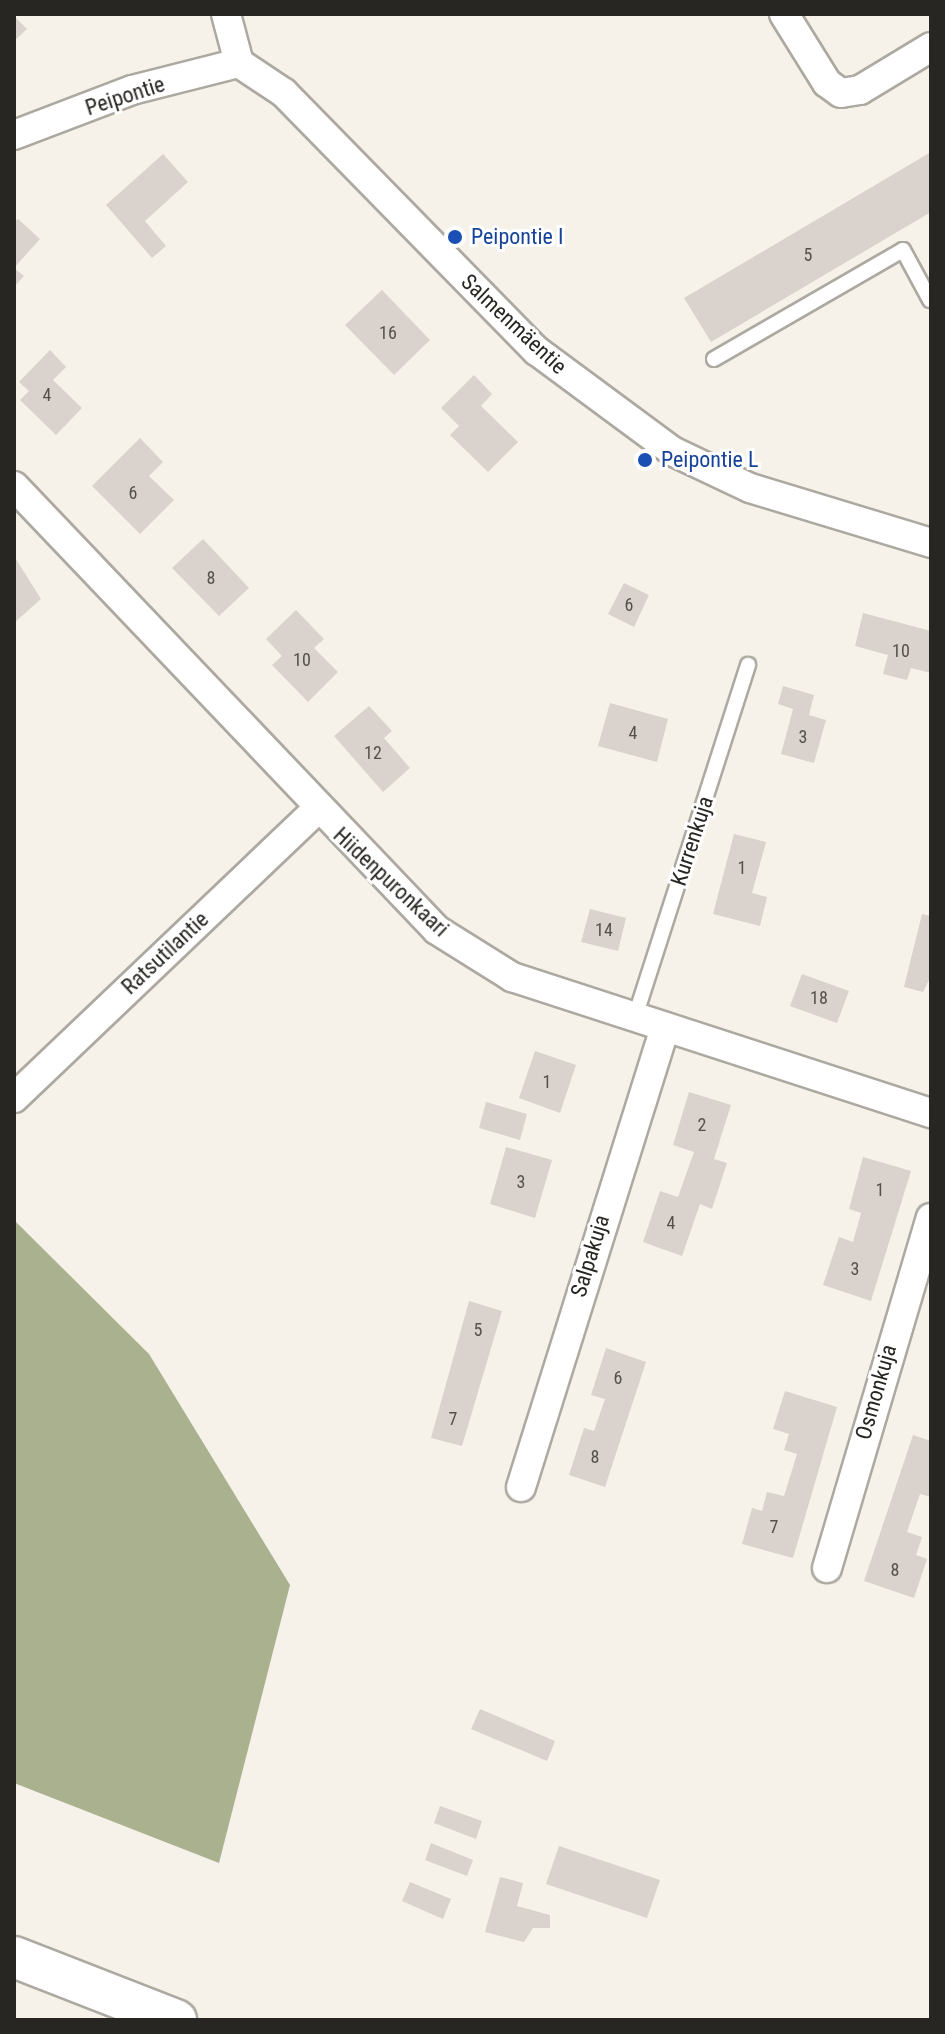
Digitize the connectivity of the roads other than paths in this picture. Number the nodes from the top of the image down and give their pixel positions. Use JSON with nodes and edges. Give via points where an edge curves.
{"nodes":[{"id":1,"x":226,"y":14,"type":"edge"},
{"id":2,"x":784,"y":14,"type":"edge"},
{"id":3,"x":931,"y":47,"type":"edge"},
{"id":4,"x":239,"y":63,"type":"junction"},
{"id":5,"x":14,"y":135,"type":"edge"},
{"id":6,"x":930,"y":300,"type":"edge"},
{"id":7,"x":714,"y":359,"type":"dead end"},
{"id":8,"x":14,"y":486,"type":"edge"},
{"id":9,"x":931,"y":543,"type":"edge"},
{"id":10,"x":748,"y":665,"type":"dead end"},
{"id":11,"x":316,"y":810,"type":"junction"},
{"id":12,"x":635,"y":1017,"type":"junction"},
{"id":13,"x":665,"y":1027,"type":"junction"},
{"id":14,"x":14,"y":1098,"type":"edge"},
{"id":15,"x":931,"y":1113,"type":"edge"},
{"id":16,"x":931,"y":1218,"type":"edge"},
{"id":17,"x":521,"y":1487,"type":"dead end"},
{"id":18,"x":827,"y":1568,"type":"dead end"},
{"id":19,"x":14,"y":1957,"type":"edge"},
{"id":20,"x":176,"y":2020,"type":"edge"}],
"edges":[{"from":1,"to":4,"type":"street"},
{"from":2,"to":3,"type":"street","via":[[827,83],[841,93],[860,90]]},
{"from":4,"to":5,"type":"street","name":"Peipontie","via":[[132,90]]},
{"from":4,"to":9,"type":"street","name":"Salmenmäentie","via":[[284,93],[537,351],[672,451],[750,488]]},
{"from":6,"to":7,"type":"lane","via":[[903,250]]},
{"from":8,"to":11,"type":"street","name":"Hiidenpuronkaari"},
{"from":10,"to":12,"type":"lane","name":"Kurrenkuja"},
{"from":11,"to":12,"type":"street","name":"Hiidenpuronkaari","via":[[437,930],[512,977]]},
{"from":11,"to":14,"type":"street","name":"Ratsutilantie"},
{"from":12,"to":13,"type":"street","name":"Hiidenpuronkaari"},
{"from":13,"to":15,"type":"street","name":"Hiidenpuronkaari"},
{"from":13,"to":17,"type":"street","name":"Salpakuja"},
{"from":16,"to":18,"type":"street","name":"Osmonkuja"},
{"from":19,"to":20,"type":"main road"}]}
